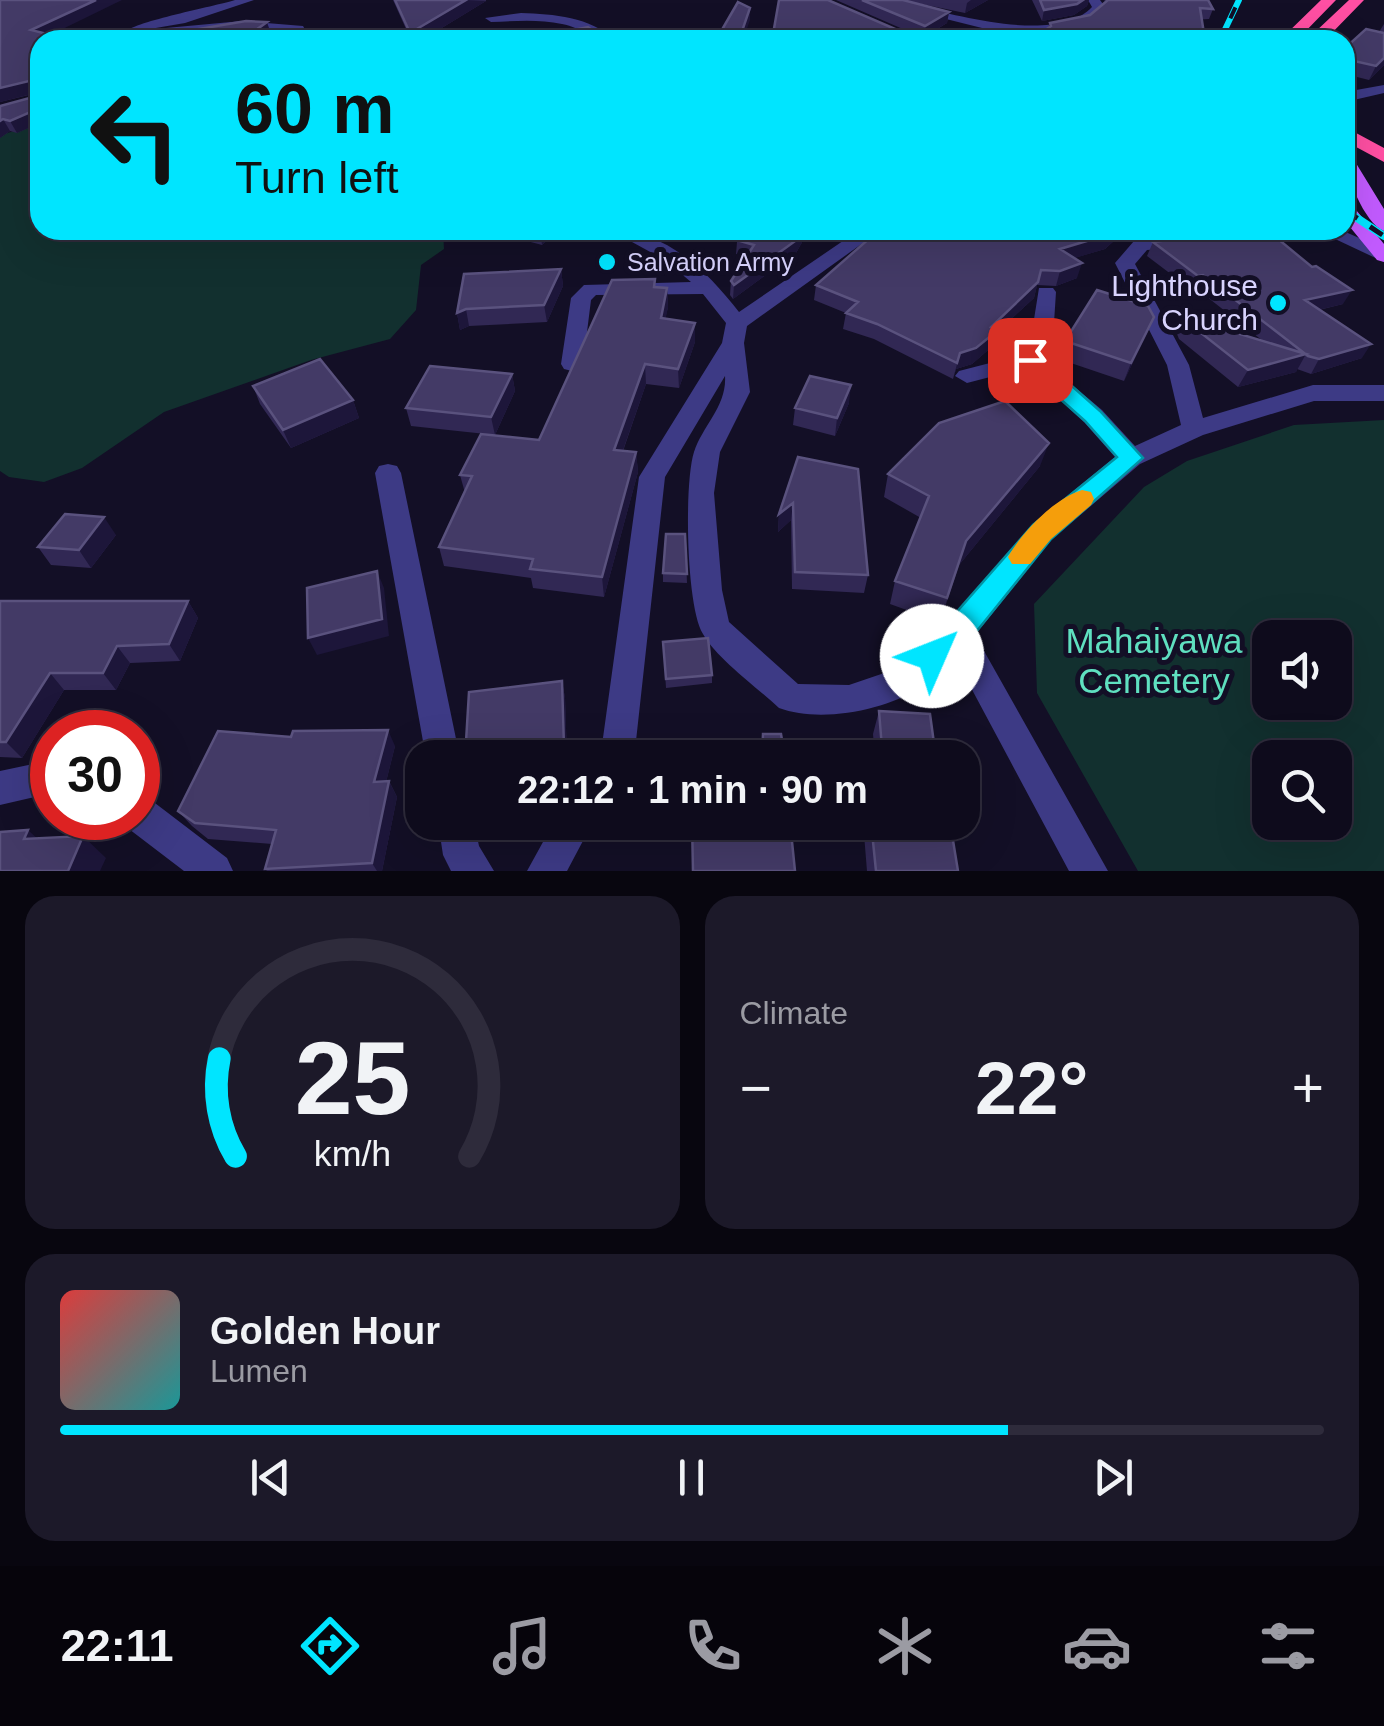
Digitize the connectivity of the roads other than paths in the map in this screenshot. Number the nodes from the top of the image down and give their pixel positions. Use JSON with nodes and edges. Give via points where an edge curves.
{"nodes":[{"id":1,"x":183,"y":0,"type":"edge"},
{"id":2,"x":248,"y":0,"type":"edge"},
{"id":3,"x":1094,"y":0,"type":"edge"},
{"id":4,"x":1329,"y":0,"type":"edge"},
{"id":5,"x":1357,"y":0,"type":"edge"},
{"id":6,"x":909,"y":8,"type":"edge"},
{"id":7,"x":216,"y":9,"type":"junction"},
{"id":8,"x":491,"y":18,"type":"dead end"},
{"id":9,"x":135,"y":30,"type":"edge"},
{"id":10,"x":196,"y":30,"type":"edge"},
{"id":11,"x":299,"y":30,"type":"edge"},
{"id":12,"x":590,"y":30,"type":"edge"},
{"id":13,"x":990,"y":30,"type":"edge"},
{"id":14,"x":1045,"y":30,"type":"edge"},
{"id":15,"x":1298,"y":30,"type":"edge"},
{"id":16,"x":1326,"y":30,"type":"edge"},
{"id":17,"x":1384,"y":89,"type":"edge"},
{"id":18,"x":1355,"y":95,"type":"edge"},
{"id":19,"x":1355,"y":139,"type":"edge"},
{"id":20,"x":1384,"y":156,"type":"edge"},
{"id":21,"x":1355,"y":159,"type":"edge"},
{"id":22,"x":1355,"y":167,"type":"edge"},
{"id":23,"x":1384,"y":168,"type":"edge"},
{"id":24,"x":1374,"y":189,"type":"edge"},
{"id":25,"x":1355,"y":222,"type":"edge"},
{"id":26,"x":1384,"y":225,"type":"edge"},
{"id":27,"x":655,"y":240,"type":"edge"},
{"id":28,"x":859,"y":240,"type":"edge"},
{"id":29,"x":1187,"y":240,"type":"edge"},
{"id":30,"x":1348,"y":240,"type":"edge"},
{"id":31,"x":1384,"y":256,"type":"edge"},
{"id":32,"x":711,"y":288,"type":"junction"},
{"id":33,"x":1046,"y":292,"type":"dead end"},
{"id":34,"x":736,"y":333,"type":"junction"},
{"id":35,"x":1030,"y":360,"type":"junction"},
{"id":36,"x":572,"y":364,"type":"edge"},
{"id":37,"x":967,"y":376,"type":"dead end"},
{"id":38,"x":1384,"y":392,"type":"edge"},
{"id":39,"x":1194,"y":429,"type":"junction"},
{"id":40,"x":1131,"y":458,"type":"junction"},
{"id":41,"x":388,"y":473,"type":"dead end"},
{"id":42,"x":958,"y":633,"type":"junction"},
{"id":43,"x":440,"y":740,"type":"edge"},
{"id":44,"x":619,"y":740,"type":"edge"},
{"id":45,"x":30,"y":782,"type":"edge"},
{"id":46,"x":0,"y":788,"type":"edge"},
{"id":47,"x":160,"y":830,"type":"edge"},
{"id":48,"x":459,"y":840,"type":"edge"},
{"id":49,"x":564,"y":840,"type":"edge"},
{"id":50,"x":214,"y":871,"type":"edge"},
{"id":51,"x":475,"y":871,"type":"edge"},
{"id":52,"x":546,"y":871,"type":"edge"},
{"id":53,"x":1089,"y":871,"type":"edge"}],
"edges":[{"from":1,"to":7,"type":"street"},
{"from":2,"to":7,"type":"street"},
{"from":3,"to":14,"type":"street","via":[[1092,17]]},
{"from":4,"to":15,"type":"highway"},
{"from":5,"to":16,"type":"highway"},
{"from":6,"to":13,"type":"street"},
{"from":7,"to":9,"type":"street"},
{"from":8,"to":12,"type":"street","via":[[556,19]]},
{"from":10,"to":11,"type":"street"},
{"from":17,"to":18,"type":"street"},
{"from":19,"to":20,"type":"highway"},
{"from":21,"to":23,"type":"highway"},
{"from":22,"to":24,"type":"main road"},
{"from":24,"to":26,"type":"main road"},
{"from":25,"to":31,"type":"main road"},
{"from":27,"to":32,"type":"street"},
{"from":28,"to":34,"type":"street"},
{"from":29,"to":39,"type":"street","via":[[1140,245],[1125,262],[1178,365]]},
{"from":30,"to":31,"type":"street"},
{"from":32,"to":34,"type":"street"},
{"from":32,"to":36,"type":"street","via":[[592,289],[581,298]]},
{"from":33,"to":35,"type":"street","via":[[1042,338]]},
{"from":34,"to":42,"type":"street","via":[[738,392],[707,452],[702,493],[715,628],[790,698],[850,700],[907,679]]},
{"from":34,"to":44,"type":"street","via":[[652,477]]},
{"from":35,"to":37,"type":"street"},
{"from":35,"to":40,"type":"street"},
{"from":38,"to":39,"type":"street","via":[[1313,393]]},
{"from":39,"to":40,"type":"street"},
{"from":40,"to":42,"type":"street","via":[[1042,532]]},
{"from":41,"to":43,"type":"street"},
{"from":42,"to":53,"type":"street"},
{"from":45,"to":46,"type":"street"},
{"from":47,"to":50,"type":"street"},
{"from":48,"to":51,"type":"street"},
{"from":49,"to":52,"type":"street"}]}
